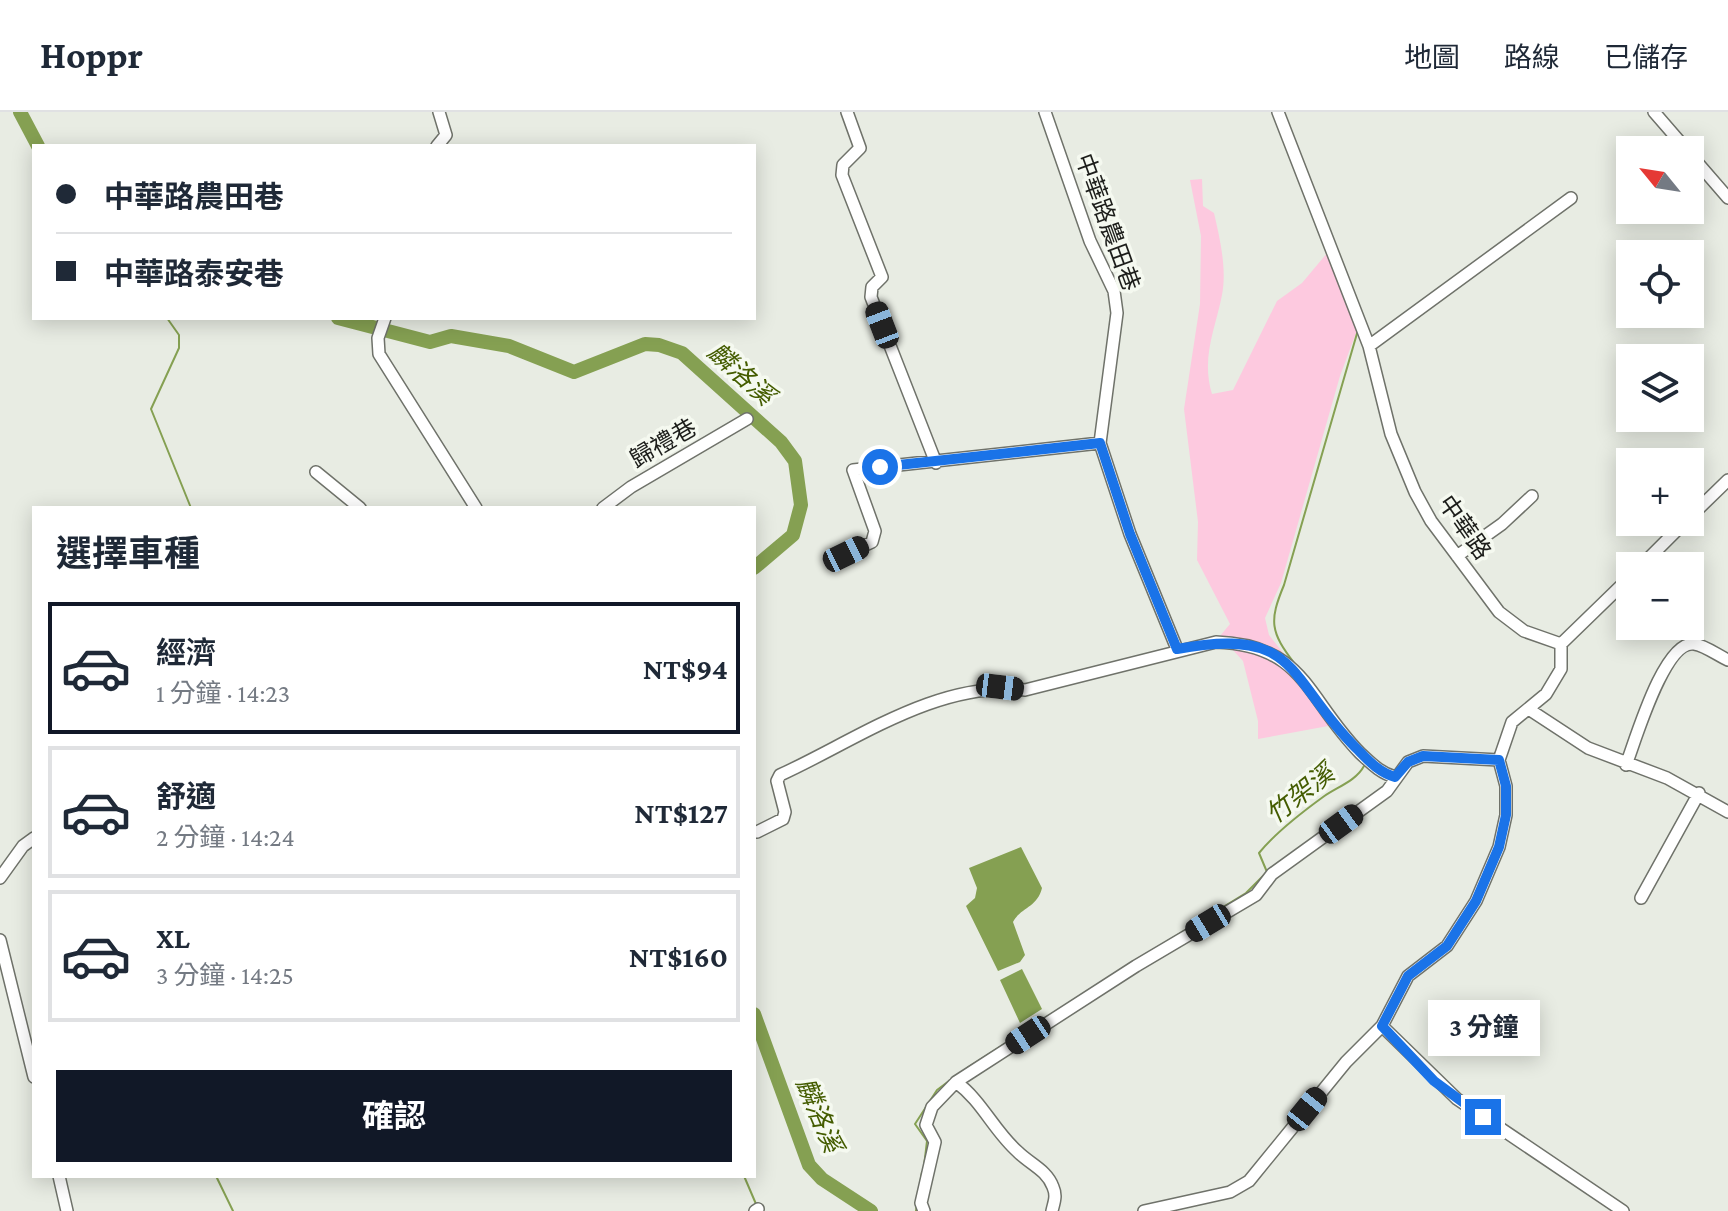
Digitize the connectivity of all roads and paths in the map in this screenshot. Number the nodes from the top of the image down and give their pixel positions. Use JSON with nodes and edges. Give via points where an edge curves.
{"nodes":[{"id":1,"x":439,"y":112,"type":"edge"},
{"id":2,"x":847,"y":112,"type":"edge"},
{"id":3,"x":1045,"y":112,"type":"edge"},
{"id":4,"x":1278,"y":112,"type":"edge"},
{"id":5,"x":1654,"y":112,"type":"edge"},
{"id":6,"x":1674,"y":136,"type":"edge"},
{"id":7,"x":439,"y":144,"type":"edge"},
{"id":8,"x":1704,"y":170,"type":"edge"},
{"id":9,"x":1571,"y":198,"type":"dead end"},
{"id":10,"x":1728,"y":198,"type":"edge"},
{"id":11,"x":381,"y":328,"type":"edge"},
{"id":12,"x":1369,"y":346,"type":"junction"},
{"id":13,"x":747,"y":419,"type":"dead end"},
{"id":14,"x":1100,"y":443,"type":"junction"},
{"id":15,"x":936,"y":463,"type":"junction"},
{"id":16,"x":316,"y":472,"type":"dead end"},
{"id":17,"x":1728,"y":480,"type":"edge"},
{"id":18,"x":1532,"y":496,"type":"dead end"},
{"id":19,"x":1704,"y":503,"type":"edge"},
{"id":20,"x":358,"y":506,"type":"edge"},
{"id":21,"x":475,"y":506,"type":"edge"},
{"id":22,"x":606,"y":506,"type":"edge"},
{"id":23,"x":1671,"y":536,"type":"edge"},
{"id":24,"x":1655,"y":552,"type":"edge"},
{"id":25,"x":846,"y":554,"type":"dead end"},
{"id":26,"x":1457,"y":556,"type":"junction"},
{"id":27,"x":1616,"y":591,"type":"edge"},
{"id":28,"x":1561,"y":644,"type":"junction"},
{"id":29,"x":1177,"y":649,"type":"junction"},
{"id":30,"x":1728,"y":660,"type":"edge"},
{"id":31,"x":1530,"y":710,"type":"junction"},
{"id":32,"x":1499,"y":760,"type":"junction"},
{"id":33,"x":1626,"y":765,"type":"junction"},
{"id":34,"x":1395,"y":777,"type":"junction"},
{"id":35,"x":1699,"y":793,"type":"junction"},
{"id":36,"x":1728,"y":812,"type":"edge"},
{"id":37,"x":757,"y":832,"type":"dead end"},
{"id":38,"x":32,"y":839,"type":"edge"},
{"id":39,"x":0,"y":878,"type":"edge"},
{"id":40,"x":1641,"y":898,"type":"dead end"},
{"id":41,"x":0,"y":940,"type":"edge"},
{"id":42,"x":1382,"y":1026,"type":"junction"},
{"id":43,"x":32,"y":1069,"type":"edge"},
{"id":44,"x":956,"y":1082,"type":"junction"},
{"id":45,"x":59,"y":1178,"type":"edge"},
{"id":46,"x":67,"y":1211,"type":"edge"},
{"id":47,"x":924,"y":1211,"type":"edge"},
{"id":48,"x":1052,"y":1211,"type":"edge"},
{"id":49,"x":1144,"y":1211,"type":"edge"},
{"id":50,"x":1623,"y":1211,"type":"edge"}],
"edges":[{"from":1,"to":7,"type":"street","via":[[446,135]]},
{"from":2,"to":15,"type":"street","via":[[860,148],[843,165],[842,175],[882,277],[871,297]]},
{"from":3,"to":14,"type":"street","name":"中華路農田巷","via":[[1090,241],[1114,291],[1117,313]]},
{"from":4,"to":12,"type":"street","name":"中華路"},
{"from":5,"to":6,"type":"street"},
{"from":8,"to":10,"type":"street"},
{"from":9,"to":12,"type":"street"},
{"from":11,"to":21,"type":"street","via":[[379,354]]},
{"from":12,"to":26,"type":"street","name":"中華路","via":[[1401,462],[1431,521]]},
{"from":13,"to":22,"type":"street","name":"歸禮巷"},
{"from":14,"to":15,"type":"street"},
{"from":14,"to":29,"type":"street","name":"中華路農田巷"},
{"from":15,"to":25,"type":"street","via":[[853,470],[875,531],[872,542]]},
{"from":16,"to":20,"type":"street"},
{"from":17,"to":19,"type":"street"},
{"from":18,"to":26,"type":"street"},
{"from":23,"to":24,"type":"street"},
{"from":26,"to":28,"type":"street","name":"中華路","via":[[1509,621]]},
{"from":27,"to":28,"type":"street"},
{"from":28,"to":31,"type":"street","via":[[1561,669]]},
{"from":29,"to":34,"type":"street","via":[[1236,643],[1279,656],[1376,768]]},
{"from":29,"to":37,"type":"street","via":[[1025,690],[1000,687],[904,713],[780,775],[783,819]]},
{"from":30,"to":33,"type":"street","via":[[1694,644],[1667,661]]},
{"from":31,"to":32,"type":"street","via":[[1512,722]]},
{"from":31,"to":33,"type":"street","via":[[1588,748]]},
{"from":32,"to":34,"type":"street","via":[[1423,756],[1408,762]]},
{"from":32,"to":42,"type":"street","via":[[1506,815],[1481,890],[1447,946],[1408,976]]},
{"from":33,"to":35,"type":"street"},
{"from":34,"to":44,"type":"street","via":[[1387,791],[1272,874],[1256,895]]},
{"from":35,"to":36,"type":"street"},
{"from":35,"to":40,"type":"street"},
{"from":38,"to":39,"type":"street"},
{"from":41,"to":43,"type":"street"},
{"from":42,"to":49,"type":"street","via":[[1249,1181],[1230,1192]]},
{"from":42,"to":50,"type":"street","via":[[1457,1099]]},
{"from":44,"to":47,"type":"street","via":[[932,1107],[926,1125],[935,1142],[921,1203]]},
{"from":44,"to":48,"type":"street","via":[[1053,1184]]},
{"from":45,"to":46,"type":"street"}]}
